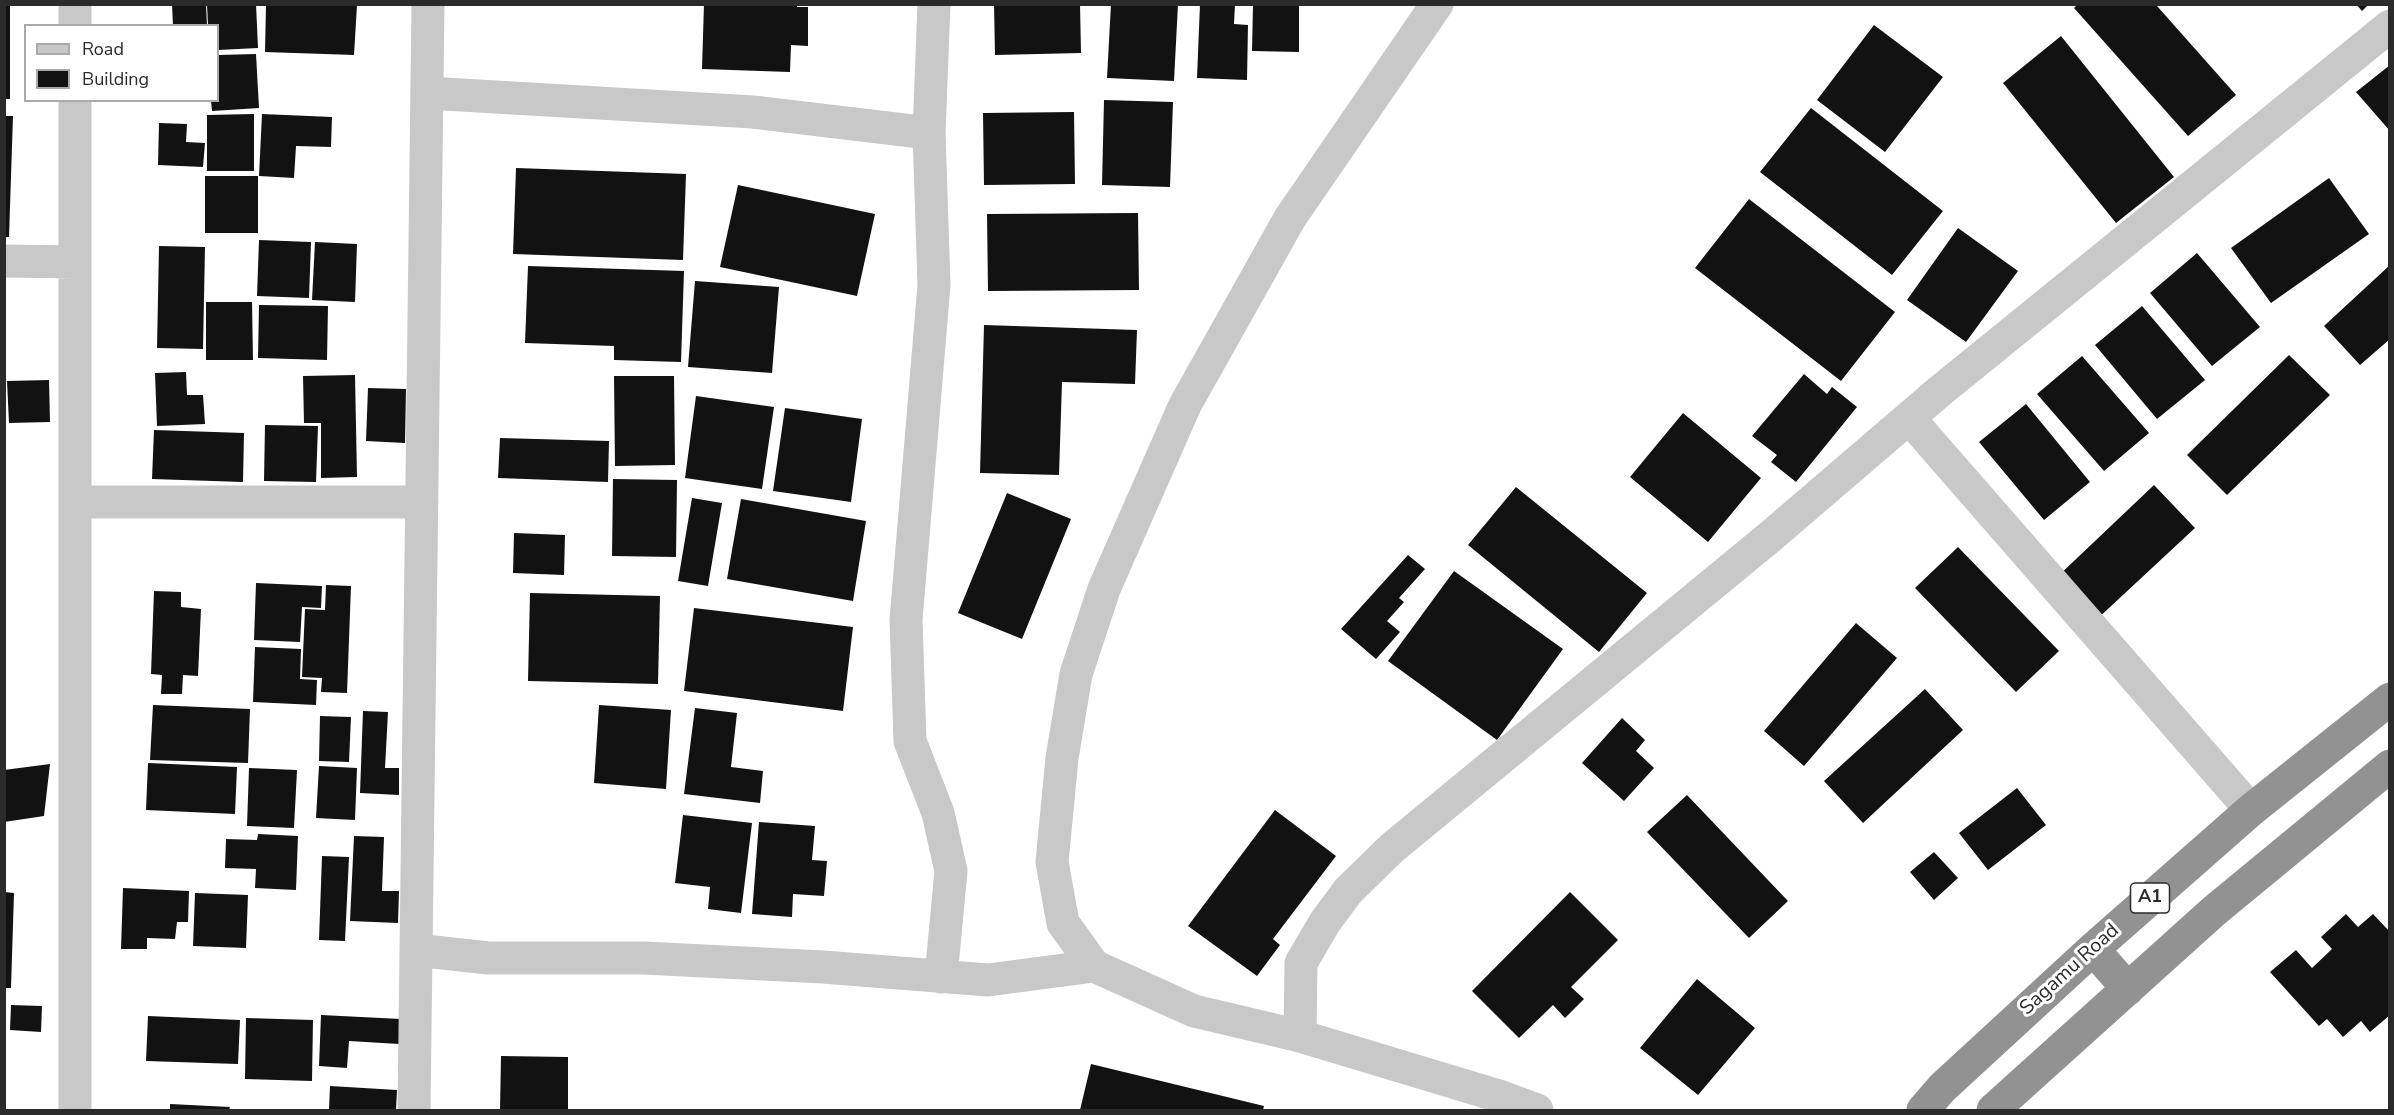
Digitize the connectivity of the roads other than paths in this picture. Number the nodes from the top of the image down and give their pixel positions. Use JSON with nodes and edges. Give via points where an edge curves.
{"nodes":[{"id":1,"x":75,"y":4,"type":"edge"},
{"id":2,"x":428,"y":4,"type":"edge"},
{"id":3,"x":934,"y":4,"type":"edge"},
{"id":4,"x":1437,"y":4,"type":"edge"},
{"id":5,"x":75,"y":24,"type":"edge"},
{"id":6,"x":2390,"y":27,"type":"edge"},
{"id":7,"x":427,"y":93,"type":"junction"},
{"id":8,"x":75,"y":102,"type":"edge"},
{"id":9,"x":929,"y":133,"type":"junction"},
{"id":10,"x":4,"y":261,"type":"edge"},
{"id":11,"x":75,"y":262,"type":"junction"},
{"id":12,"x":1909,"y":418,"type":"junction"},
{"id":13,"x":75,"y":502,"type":"junction"},
{"id":14,"x":422,"y":502,"type":"junction"},
{"id":15,"x":2390,"y":699,"type":"edge"},
{"id":16,"x":2390,"y":766,"type":"edge"},
{"id":17,"x":2251,"y":810,"type":"junction"},
{"id":18,"x":2092,"y":949,"type":"junction"},
{"id":19,"x":416,"y":950,"type":"junction"},
{"id":20,"x":1095,"y":966,"type":"junction"},
{"id":21,"x":941,"y":977,"type":"junction"},
{"id":22,"x":2128,"y":989,"type":"junction"},
{"id":23,"x":1300,"y":1036,"type":"junction"},
{"id":24,"x":75,"y":1110,"type":"edge"},
{"id":25,"x":414,"y":1110,"type":"edge"},
{"id":26,"x":1537,"y":1110,"type":"edge"},
{"id":27,"x":1923,"y":1110,"type":"edge"},
{"id":28,"x":1993,"y":1110,"type":"edge"}],
"edges":[{"from":1,"to":5,"type":"street"},
{"from":2,"to":7,"type":"street"},
{"from":3,"to":9,"type":"street"},
{"from":4,"to":20,"type":"street","via":[[1290,218],[1185,405],[1104,589],[1076,674],[1062,758],[1052,862],[1064,923]]},
{"from":6,"to":12,"type":"street"},
{"from":7,"to":9,"type":"street","via":[[753,112]]},
{"from":7,"to":14,"type":"street"},
{"from":8,"to":11,"type":"street"},
{"from":9,"to":21,"type":"street","via":[[934,285],[906,620],[910,741],[938,813],[951,871]]},
{"from":10,"to":11,"type":"street"},
{"from":11,"to":13,"type":"street"},
{"from":12,"to":17,"type":"street"},
{"from":12,"to":23,"type":"street","via":[[1392,848],[1348,891],[1301,963]]},
{"from":13,"to":14,"type":"street"},
{"from":13,"to":24,"type":"street"},
{"from":14,"to":19,"type":"street"},
{"from":15,"to":17,"type":"highway","name":"Sagamu Road","number":"A1"},
{"from":16,"to":22,"type":"highway","number":"A1","via":[[2214,911]]},
{"from":17,"to":18,"type":"highway","name":"Sagamu Road","number":"A1"},
{"from":18,"to":22,"type":"highway"},
{"from":18,"to":27,"type":"highway","name":"Sagamu Road","number":"A1"},
{"from":19,"to":21,"type":"street","via":[[488,958],[644,958]]},
{"from":19,"to":25,"type":"street"},
{"from":20,"to":21,"type":"street","via":[[988,980]]},
{"from":20,"to":23,"type":"street","via":[[1194,1011]]},
{"from":22,"to":28,"type":"highway","number":"A1"},
{"from":23,"to":26,"type":"street"}]}
